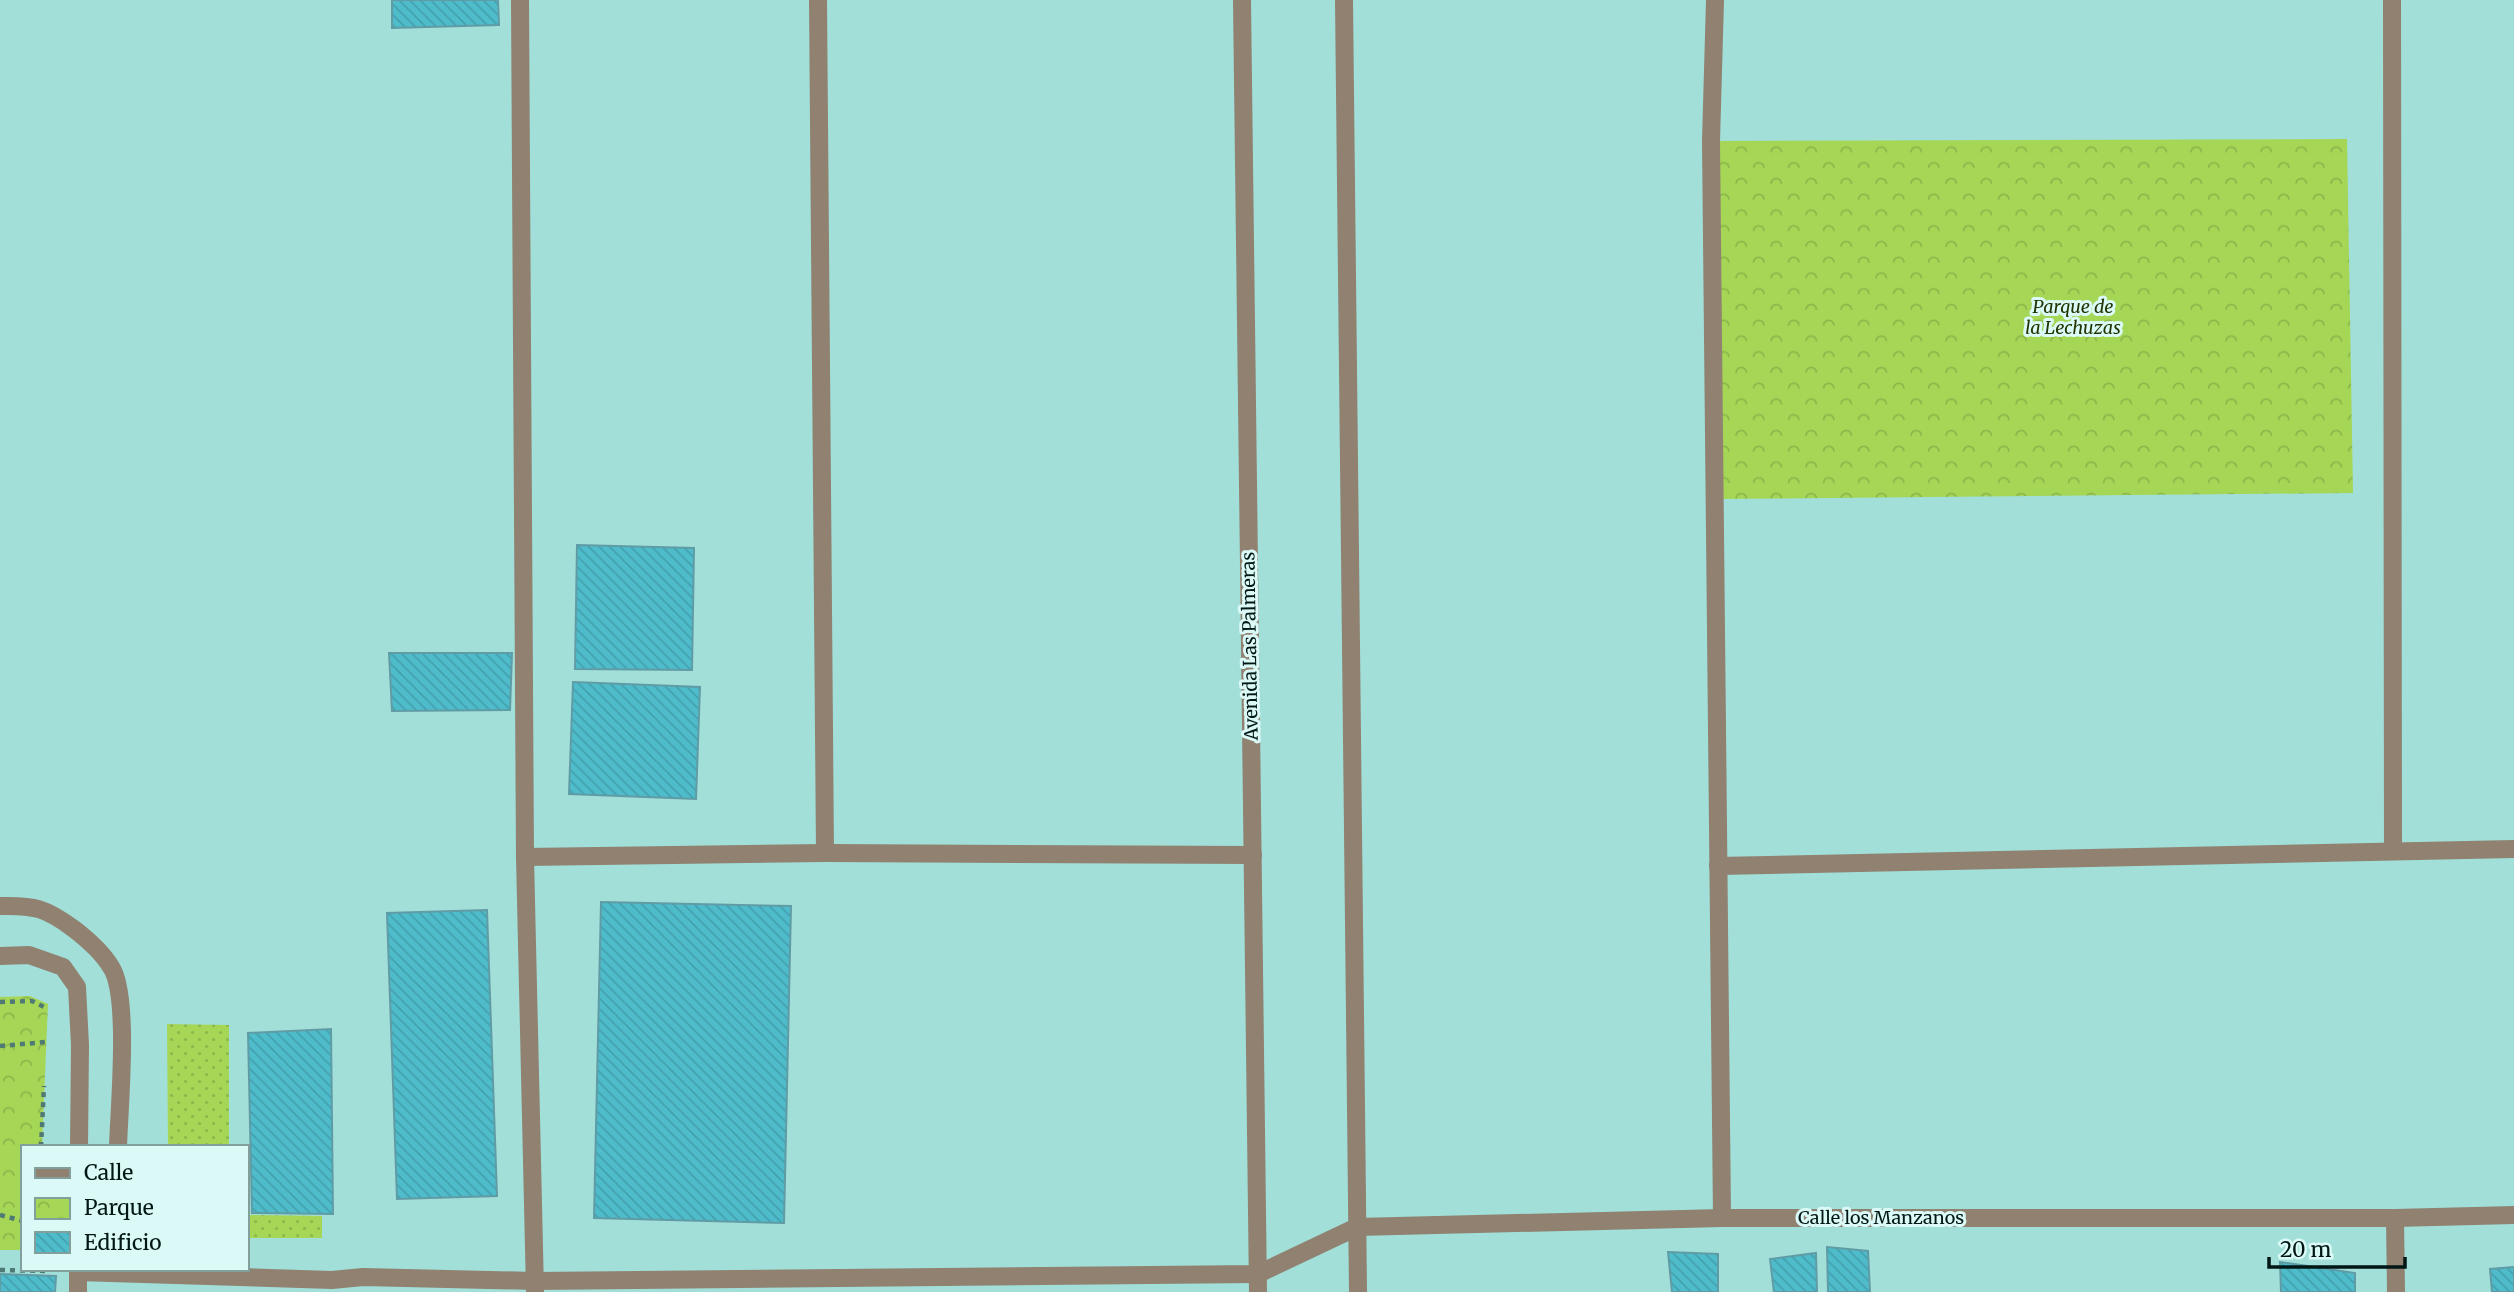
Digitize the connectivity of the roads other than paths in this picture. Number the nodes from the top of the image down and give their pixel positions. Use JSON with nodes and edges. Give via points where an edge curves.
{"nodes":[{"id":1,"x":520,"y":0,"type":"edge"},
{"id":2,"x":818,"y":0,"type":"edge"},
{"id":3,"x":1242,"y":0,"type":"edge"},
{"id":4,"x":1344,"y":0,"type":"edge"},
{"id":5,"x":1715,"y":0,"type":"edge"},
{"id":6,"x":2392,"y":0,"type":"edge"},
{"id":7,"x":2514,"y":849,"type":"edge"},
{"id":8,"x":2393,"y":852,"type":"junction"},
{"id":9,"x":825,"y":853,"type":"junction"},
{"id":10,"x":1253,"y":855,"type":"junction"},
{"id":11,"x":525,"y":857,"type":"junction"},
{"id":12,"x":1718,"y":866,"type":"junction"},
{"id":13,"x":0,"y":906,"type":"edge"},
{"id":14,"x":0,"y":956,"type":"edge"},
{"id":15,"x":79,"y":1145,"type":"edge"},
{"id":16,"x":118,"y":1145,"type":"edge"},
{"id":17,"x":2514,"y":1215,"type":"edge"},
{"id":18,"x":1722,"y":1217,"type":"junction"},
{"id":19,"x":2395,"y":1218,"type":"junction"},
{"id":20,"x":1357,"y":1227,"type":"junction"},
{"id":21,"x":78,"y":1271,"type":"edge"},
{"id":22,"x":117,"y":1272,"type":"edge"},
{"id":23,"x":1258,"y":1283,"type":"edge"},
{"id":24,"x":535,"y":1287,"type":"edge"},
{"id":25,"x":78,"y":1292,"type":"edge"},
{"id":26,"x":1358,"y":1292,"type":"edge"},
{"id":27,"x":2396,"y":1292,"type":"edge"}],
"edges":[{"from":1,"to":11,"type":"street"},
{"from":2,"to":9,"type":"street"},
{"from":3,"to":10,"type":"street","name":"Avenida Las Palmeras"},
{"from":4,"to":20,"type":"street"},
{"from":5,"to":12,"type":"street","via":[[1711,141]]},
{"from":6,"to":8,"type":"street"},
{"from":7,"to":8,"type":"street"},
{"from":8,"to":12,"type":"street"},
{"from":9,"to":10,"type":"street"},
{"from":9,"to":11,"type":"street"},
{"from":10,"to":23,"type":"street","name":"Avenida Las Palmeras"},
{"from":11,"to":24,"type":"street"},
{"from":12,"to":18,"type":"street"},
{"from":13,"to":16,"type":"street","via":[[29,905],[56,915],[87,939],[113,968],[122,1010]]},
{"from":14,"to":15,"type":"street","via":[[29,955],[63,967],[77,987]]},
{"from":17,"to":19,"type":"street","name":"Calle los Manzanos"},
{"from":18,"to":19,"type":"street","name":"Calle los Manzanos"},
{"from":18,"to":20,"type":"street","name":"Calle los Manzanos"},
{"from":19,"to":27,"type":"street"},
{"from":20,"to":23,"type":"street","name":"Calle los Manzanos"},
{"from":20,"to":26,"type":"street"},
{"from":21,"to":22,"type":"street"},
{"from":21,"to":25,"type":"street"},
{"from":22,"to":24,"type":"street","via":[[319,1280],[363,1277]]},
{"from":23,"to":24,"type":"street"}]}
